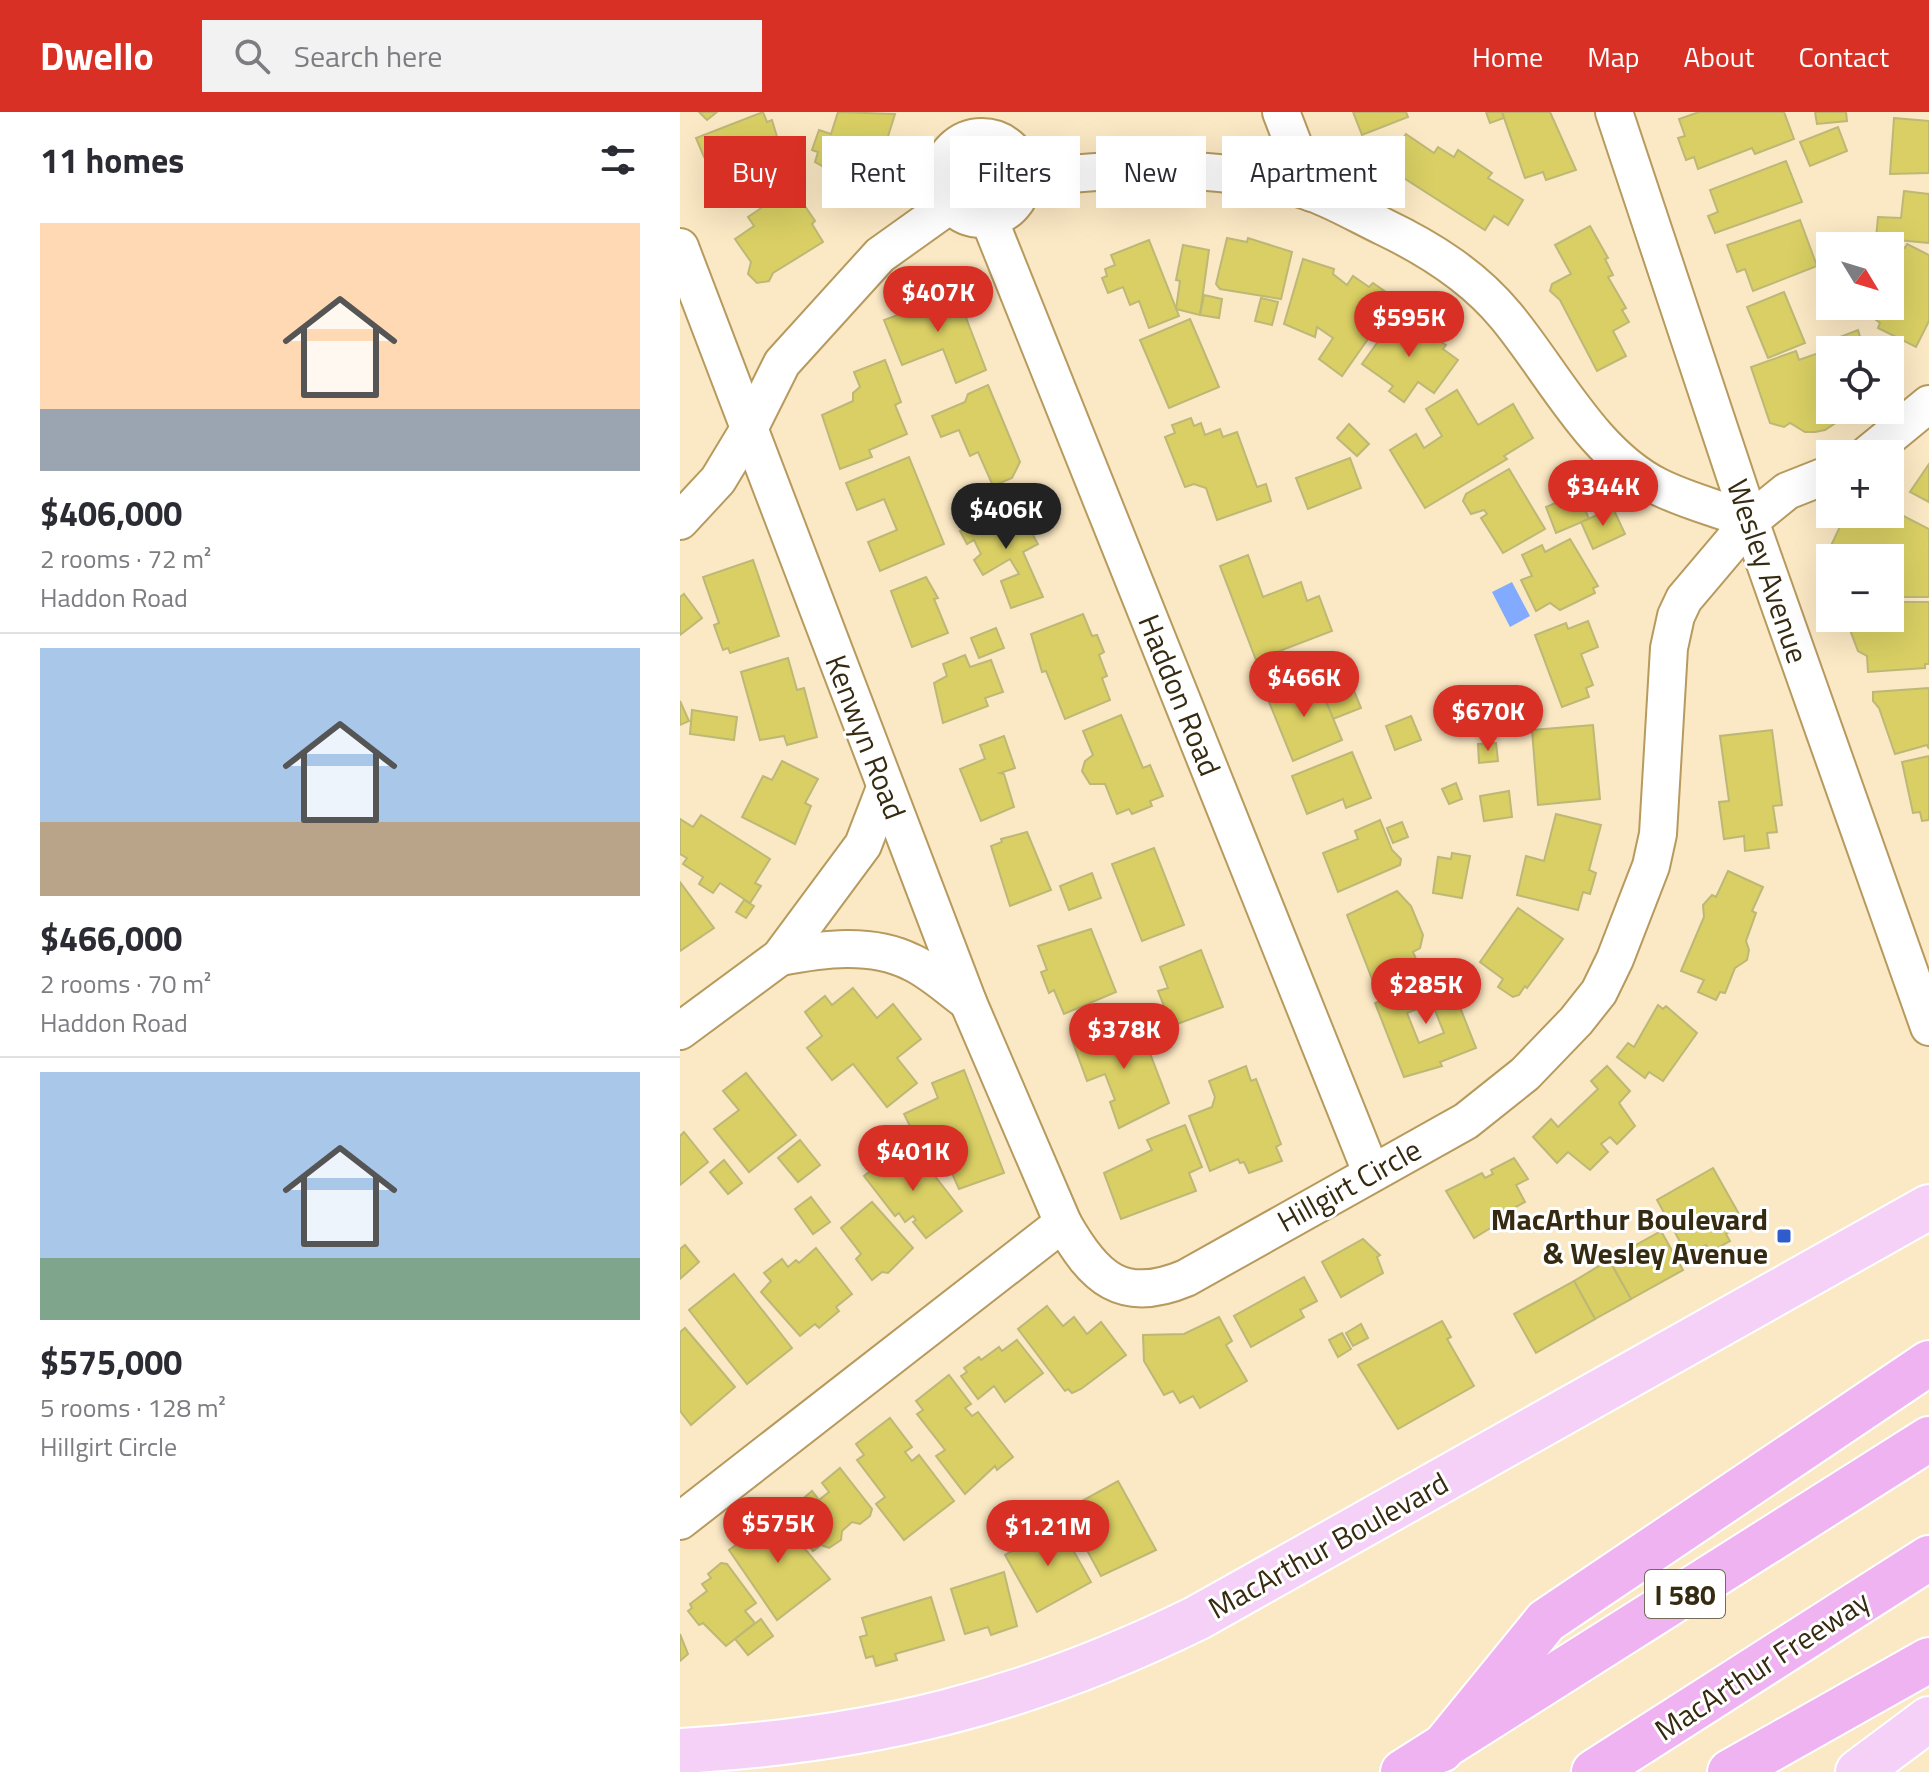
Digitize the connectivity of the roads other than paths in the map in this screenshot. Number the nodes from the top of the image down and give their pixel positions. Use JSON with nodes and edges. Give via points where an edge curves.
{"nodes":[{"id":1,"x":1281,"y":112,"type":"edge"},
{"id":2,"x":1614,"y":112,"type":"edge"},
{"id":3,"x":965,"y":125,"type":"edge"},
{"id":4,"x":990,"y":136,"type":"edge"},
{"id":5,"x":1290,"y":136,"type":"edge"},
{"id":6,"x":950,"y":153,"type":"edge"},
{"id":7,"x":1080,"y":175,"type":"edge"},
{"id":8,"x":1222,"y":176,"type":"edge"},
{"id":9,"x":950,"y":205,"type":"joint"},
{"id":10,"x":954,"y":208,"type":"edge"},
{"id":11,"x":1008,"y":208,"type":"edge"},
{"id":12,"x":1343,"y":208,"type":"edge"},
{"id":13,"x":989,"y":219,"type":"junction"},
{"id":14,"x":680,"y":247,"type":"edge"},
{"id":15,"x":1929,"y":404,"type":"edge"},
{"id":16,"x":750,"y":427,"type":"junction"},
{"id":17,"x":1885,"y":440,"type":"edge"},
{"id":18,"x":1816,"y":480,"type":"edge"},
{"id":19,"x":680,"y":521,"type":"edge"},
{"id":20,"x":1750,"y":521,"type":"junction"},
{"id":21,"x":885,"y":788,"type":"junction"},
{"id":22,"x":780,"y":957,"type":"junction"},
{"id":23,"x":968,"y":1002,"type":"junction"},
{"id":24,"x":1929,"y":1027,"type":"edge"},
{"id":25,"x":680,"y":1031,"type":"edge"},
{"id":26,"x":1371,"y":1172,"type":"junction"},
{"id":27,"x":1929,"y":1207,"type":"edge"},
{"id":28,"x":1063,"y":1223,"type":"junction"},
{"id":29,"x":1929,"y":1363,"type":"edge"},
{"id":30,"x":1929,"y":1439,"type":"edge"},
{"id":31,"x":680,"y":1521,"type":"edge"},
{"id":32,"x":1929,"y":1558,"type":"edge"},
{"id":33,"x":1929,"y":1660,"type":"edge"},
{"id":34,"x":1929,"y":1719,"type":"edge"},
{"id":35,"x":1441,"y":1750,"type":"junction"},
{"id":36,"x":680,"y":1751,"type":"edge"},
{"id":37,"x":1403,"y":1772,"type":"edge"},
{"id":38,"x":1594,"y":1772,"type":"edge"},
{"id":39,"x":1730,"y":1772,"type":"edge"},
{"id":40,"x":1858,"y":1772,"type":"edge"}],
"edges":[{"from":1,"to":5,"type":"street"},
{"from":2,"to":20,"type":"street","name":"Wesley Avenue"},
{"from":3,"to":4,"type":"street"},
{"from":6,"to":9,"type":"street","via":[[941,183]]},
{"from":7,"to":8,"type":"street"},
{"from":9,"to":16,"type":"street","via":[[880,255],[855,281],[782,363]]},
{"from":10,"to":13,"type":"street","via":[[968,217]]},
{"from":11,"to":13,"type":"street"},
{"from":12,"to":20,"type":"street","via":[[1426,249],[1481,289],[1588,425],[1623,461],[1657,486]]},
{"from":13,"to":26,"type":"street","name":"Haddon Road"},
{"from":14,"to":16,"type":"street","name":"Kenwyn Road"},
{"from":15,"to":17,"type":"street"},
{"from":16,"to":19,"type":"street","via":[[718,480]]},
{"from":16,"to":21,"type":"street","name":"Kenwyn Road"},
{"from":18,"to":20,"type":"street","name":"Hillgirt Circle","via":[[1787,491]]},
{"from":20,"to":24,"type":"street","name":"Wesley Avenue"},
{"from":20,"to":26,"type":"street","name":"Hillgirt Circle","via":[[1684,599],[1676,616],[1669,648],[1658,834],[1634,918],[1599,992],[1497,1099]]},
{"from":21,"to":22,"type":"street","via":[[863,845]]},
{"from":21,"to":23,"type":"street","name":"Kenwyn Road"},
{"from":22,"to":23,"type":"street","via":[[829,948],[911,961]]},
{"from":22,"to":25,"type":"street"},
{"from":23,"to":28,"type":"street","name":"Kenwyn Road"},
{"from":26,"to":28,"type":"street","name":"Hillgirt Circle","via":[[1159,1290],[1106,1281],[1083,1259]]},
{"from":27,"to":36,"type":"main road","name":"MacArthur Boulevard","via":[[1127,1653],[1057,1681],[901,1725],[810,1742]]},
{"from":28,"to":31,"type":"street"},
{"from":29,"to":35,"type":"highway","via":[[1546,1621]]},
{"from":30,"to":35,"type":"highway","number":"I 580"},
{"from":32,"to":38,"type":"highway","name":"MacArthur Freeway"},
{"from":33,"to":39,"type":"highway"},
{"from":34,"to":40,"type":"main road"},
{"from":35,"to":37,"type":"highway","number":"I 580"}]}
